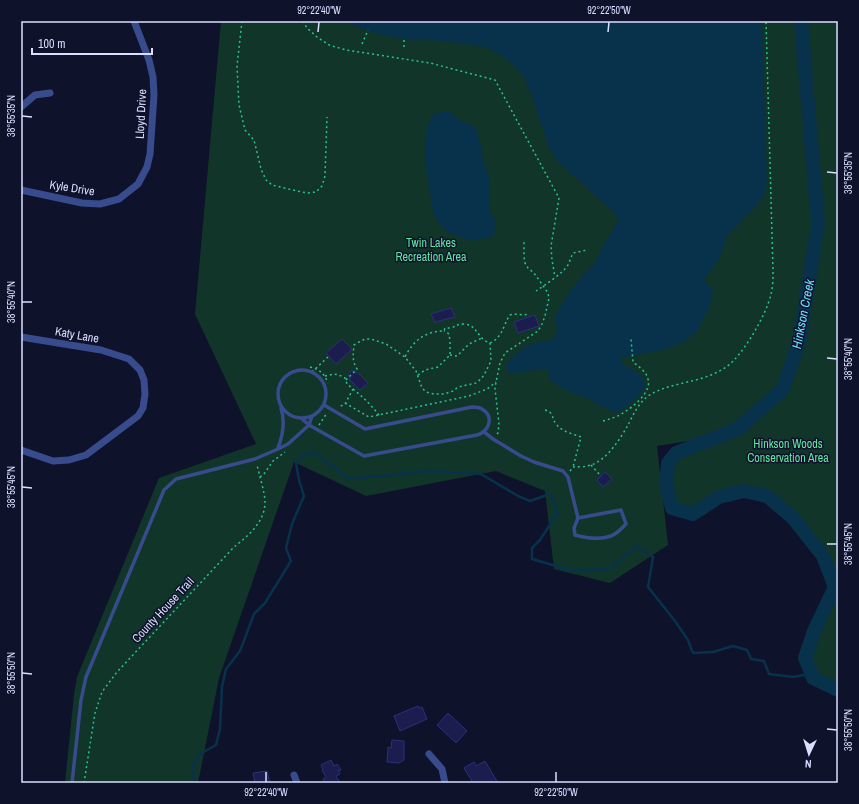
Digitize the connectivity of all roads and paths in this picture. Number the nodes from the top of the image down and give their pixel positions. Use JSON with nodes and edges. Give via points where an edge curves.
{"nodes":[{"id":1,"x":134,"y":21,"type":"edge"},
{"id":2,"x":242,"y":21,"type":"edge"},
{"id":3,"x":303,"y":21,"type":"edge"},
{"id":4,"x":766,"y":21,"type":"edge"},
{"id":5,"x":368,"y":30,"type":"dead end"},
{"id":6,"x":404,"y":39,"type":"dead end"},
{"id":7,"x":362,"y":44,"type":"dead end"},
{"id":8,"x":404,"y":47,"type":"dead end"},
{"id":9,"x":50,"y":94,"type":"dead end"},
{"id":10,"x":21,"y":107,"type":"edge"},
{"id":11,"x":327,"y":117,"type":"dead end"},
{"id":12,"x":21,"y":190,"type":"edge"},
{"id":13,"x":119,"y":199,"type":"joint"},
{"id":14,"x":524,"y":240,"type":"dead end"},
{"id":15,"x":587,"y":250,"type":"dead end"},
{"id":16,"x":555,"y":277,"type":"junction"},
{"id":17,"x":543,"y":286,"type":"junction"},
{"id":18,"x":536,"y":291,"type":"dead end"},
{"id":19,"x":528,"y":314,"type":"dead end"},
{"id":20,"x":444,"y":331,"type":"junction"},
{"id":21,"x":21,"y":337,"type":"edge"},
{"id":22,"x":482,"y":338,"type":"junction"},
{"id":23,"x":631,"y":339,"type":"dead end"},
{"id":24,"x":490,"y":343,"type":"junction"},
{"id":25,"x":450,"y":355,"type":"junction"},
{"id":26,"x":329,"y":356,"type":"dead end"},
{"id":27,"x":405,"y":357,"type":"junction"},
{"id":28,"x":310,"y":367,"type":"dead end"},
{"id":29,"x":314,"y":370,"type":"junction"},
{"id":30,"x":418,"y":375,"type":"junction"},
{"id":31,"x":325,"y":376,"type":"junction"},
{"id":32,"x":346,"y":380,"type":"junction"},
{"id":33,"x":496,"y":382,"type":"junction"},
{"id":34,"x":328,"y":383,"type":"dead end"},
{"id":35,"x":353,"y":389,"type":"junction"},
{"id":36,"x":324,"y":405,"type":"junction"},
{"id":37,"x":281,"y":407,"type":"junction"},
{"id":38,"x":545,"y":410,"type":"dead end"},
{"id":39,"x":378,"y":415,"type":"junction"},
{"id":40,"x":312,"y":416,"type":"junction"},
{"id":41,"x":301,"y":418,"type":"junction"},
{"id":42,"x":603,"y":421,"type":"dead end"},
{"id":43,"x":309,"y":425,"type":"junction"},
{"id":44,"x":484,"y":432,"type":"junction"},
{"id":45,"x":493,"y":439,"type":"junction"},
{"id":46,"x":278,"y":449,"type":"junction"},
{"id":47,"x":21,"y":450,"type":"edge"},
{"id":48,"x":255,"y":459,"type":"junction"},
{"id":49,"x":591,"y":465,"type":"junction"},
{"id":50,"x":573,"y":468,"type":"junction"},
{"id":51,"x":601,"y":476,"type":"dead end"},
{"id":52,"x":568,"y":477,"type":"junction"},
{"id":53,"x":578,"y":518,"type":"junction"},
{"id":54,"x":429,"y":754,"type":"dead end"},
{"id":55,"x":294,"y":774,"type":"dead end"},
{"id":56,"x":72,"y":783,"type":"edge"},
{"id":57,"x":84,"y":783,"type":"edge"},
{"id":58,"x":297,"y":783,"type":"edge"},
{"id":59,"x":445,"y":783,"type":"edge"}],
"edges":[{"from":1,"to":13,"type":"street","name":"Lloyd Drive","via":[[153,77],[150,146],[147,167],[138,184]]},
{"from":2,"to":11,"type":"path","via":[[237,66],[239,105],[245,130],[254,140],[266,180],[272,185],[307,193],[316,192],[322,186],[325,176]]},
{"from":3,"to":16,"type":"path","via":[[316,37],[329,45],[430,63],[495,80],[559,198],[551,246]]},
{"from":4,"to":49,"type":"path","via":[[774,270],[771,295],[766,309],[751,337],[734,360],[722,370],[648,397],[635,410],[615,446]]},
{"from":5,"to":7,"type":"path"},
{"from":6,"to":8,"type":"path"},
{"from":9,"to":10,"type":"street","via":[[35,95]]},
{"from":12,"to":13,"type":"street","name":"Kyle Drive","via":[[82,203],[100,204]]},
{"from":14,"to":17,"type":"path","via":[[525,262]]},
{"from":15,"to":16,"type":"path","via":[[573,253],[569,264]]},
{"from":16,"to":17,"type":"path"},
{"from":17,"to":18,"type":"path"},
{"from":17,"to":33,"type":"path","via":[[549,298],[542,324],[538,331],[505,353]]},
{"from":19,"to":24,"type":"path","via":[[510,315],[500,336]]},
{"from":20,"to":22,"type":"path","via":[[445,328],[457,324],[466,324],[475,328]]},
{"from":20,"to":25,"type":"path","via":[[449,334]]},
{"from":20,"to":27,"type":"path","via":[[423,335],[412,345]]},
{"from":21,"to":47,"type":"street","name":"Katy Lane","via":[[101,350],[129,359],[140,370],[145,394],[143,408],[138,416],[86,455],[69,460],[53,460]]},
{"from":22,"to":24,"type":"path"},
{"from":22,"to":25,"type":"path","via":[[469,344],[457,356]]},
{"from":23,"to":42,"type":"path","via":[[633,362],[646,374],[649,380],[647,389],[629,409]]},
{"from":24,"to":30,"type":"path","via":[[491,361],[484,375],[476,383],[458,387],[444,394],[434,394],[422,388]]},
{"from":25,"to":30,"type":"path","via":[[438,366]]},
{"from":26,"to":29,"type":"path"},
{"from":27,"to":30,"type":"path"},
{"from":27,"to":32,"type":"path","via":[[386,344],[365,339],[354,345],[354,364],[357,369]]},
{"from":28,"to":29,"type":"path"},
{"from":29,"to":31,"type":"path"},
{"from":29,"to":36,"type":"lane","via":[[326,390]]},
{"from":29,"to":37,"type":"lane","via":[[297,370],[284,378],[277,392]]},
{"from":31,"to":32,"type":"path","via":[[334,374]]},
{"from":31,"to":34,"type":"path"},
{"from":32,"to":35,"type":"path"},
{"from":33,"to":39,"type":"path","via":[[487,389],[469,396]]},
{"from":33,"to":45,"type":"path","via":[[499,424],[498,433]]},
{"from":35,"to":39,"type":"path"},
{"from":35,"to":39,"type":"path","via":[[345,404],[369,416]]},
{"from":36,"to":40,"type":"lane"},
{"from":36,"to":44,"type":"lane","via":[[365,428],[472,407],[479,408],[483,409],[489,418],[488,428]]},
{"from":37,"to":41,"type":"lane","via":[[293,417]]},
{"from":37,"to":46,"type":"lane","via":[[283,417]]},
{"from":38,"to":50,"type":"path","via":[[551,413],[559,428],[582,436]]},
{"from":40,"to":41,"type":"lane"},
{"from":40,"to":43,"type":"lane"},
{"from":41,"to":43,"type":"lane"},
{"from":43,"to":44,"type":"lane","via":[[364,456]]},
{"from":43,"to":46,"type":"lane","via":[[288,444]]},
{"from":44,"to":45,"type":"lane"},
{"from":45,"to":52,"type":"lane","via":[[534,462],[563,471]]},
{"from":46,"to":48,"type":"lane"},
{"from":48,"to":56,"type":"lane","via":[[176,479],[164,490],[86,677]]},
{"from":48,"to":57,"type":"path","name":"County House Trail","via":[[265,501],[261,518],[250,533],[117,672],[102,692],[95,713]]},
{"from":49,"to":50,"type":"path"},
{"from":49,"to":51,"type":"path"},
{"from":50,"to":52,"type":"path"},
{"from":52,"to":53,"type":"lane"},
{"from":53,"to":53,"type":"lane","via":[[574,528],[575,535],[585,538],[612,536],[626,524],[621,510]]},
{"from":54,"to":59,"type":"street","via":[[442,769]]},
{"from":55,"to":58,"type":"street"}]}
